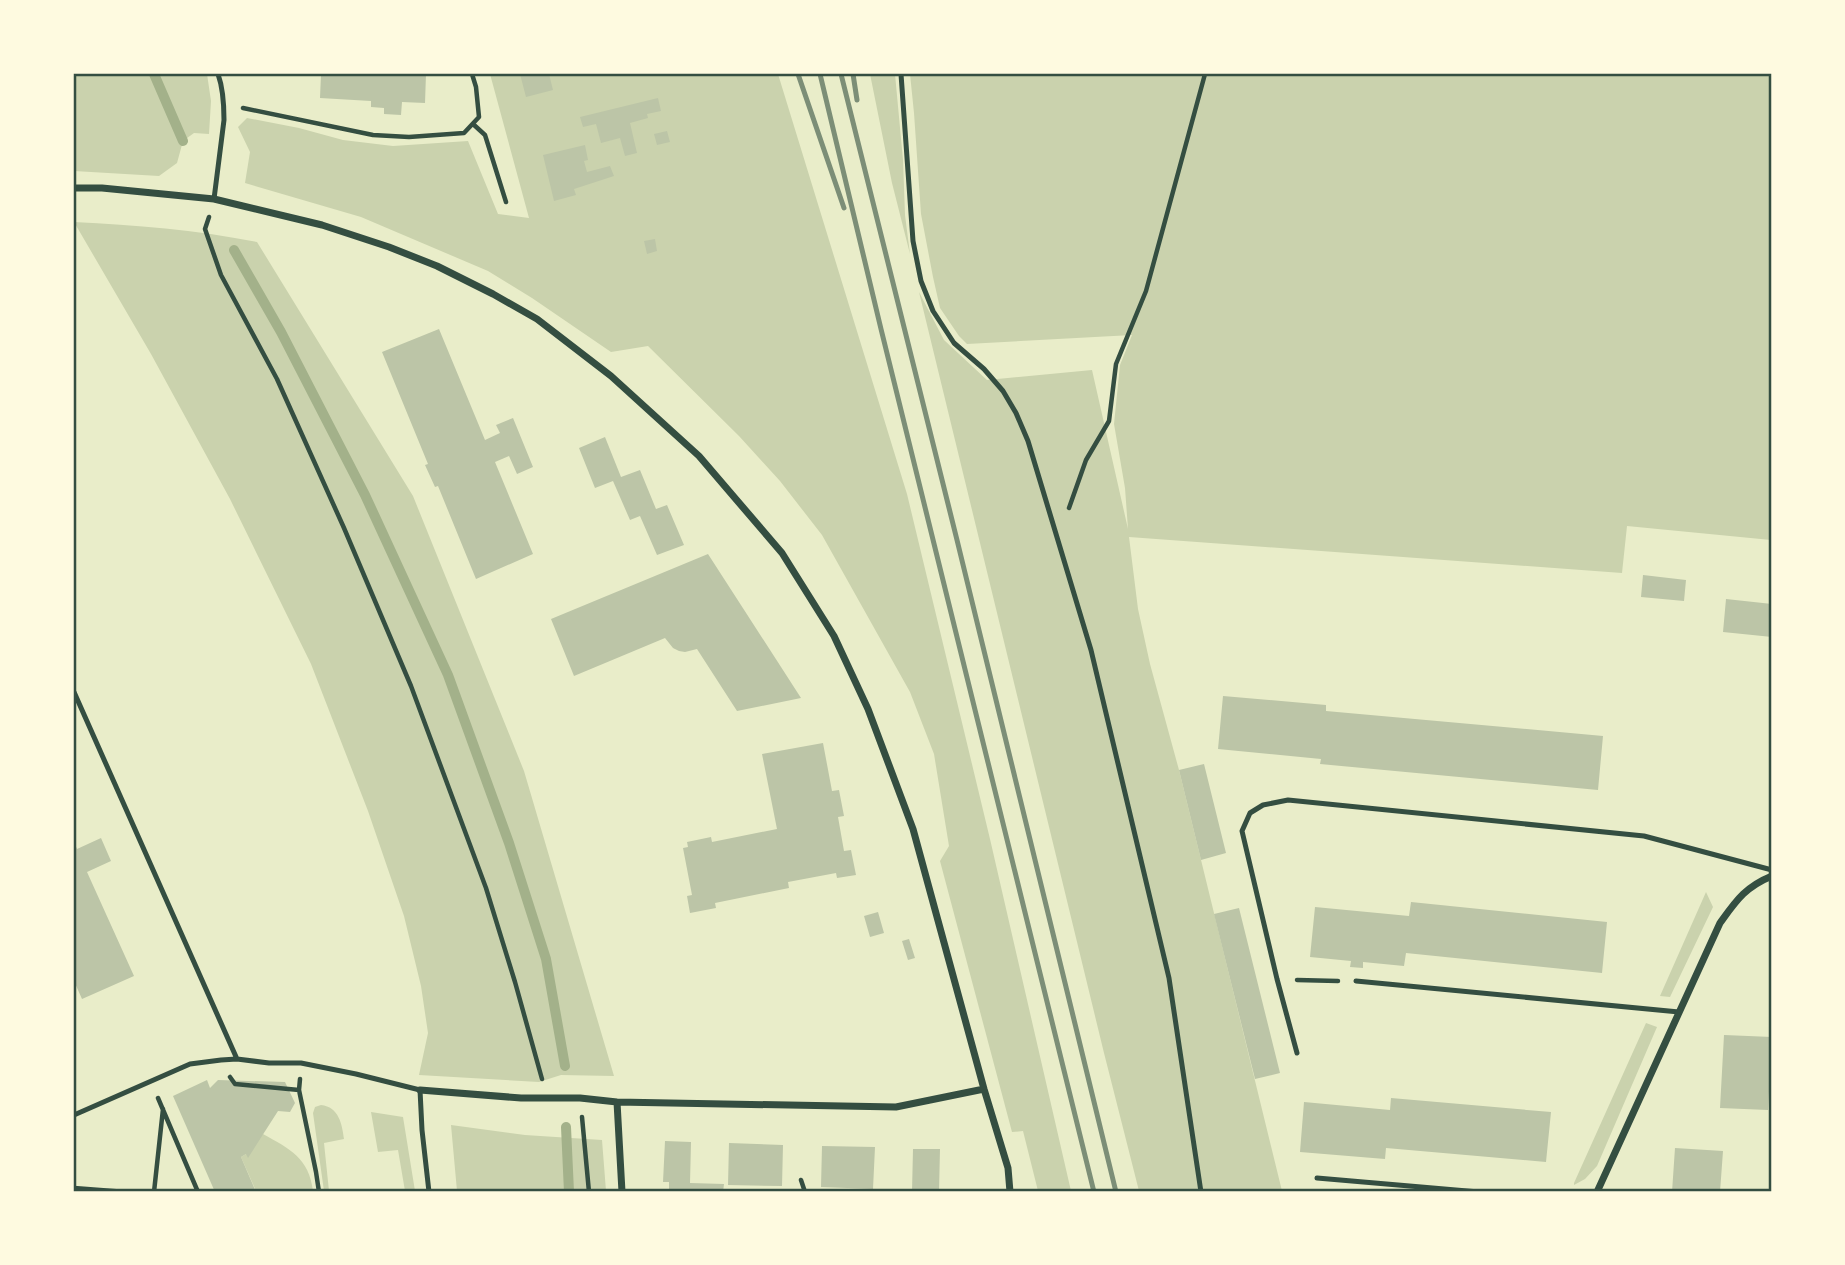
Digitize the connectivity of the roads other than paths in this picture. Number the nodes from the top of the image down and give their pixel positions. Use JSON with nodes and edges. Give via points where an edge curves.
{"nodes":[{"id":1,"x":218,"y":74,"type":"edge"},
{"id":2,"x":901,"y":74,"type":"edge"},
{"id":3,"x":74,"y":188,"type":"edge"},
{"id":4,"x":214,"y":199,"type":"junction"},
{"id":5,"x":74,"y":692,"type":"edge"},
{"id":6,"x":1772,"y":870,"type":"edge"},
{"id":7,"x":1772,"y":876,"type":"edge"},
{"id":8,"x":1356,"y":981,"type":"road end"},
{"id":9,"x":1679,"y":1012,"type":"junction"},
{"id":10,"x":1297,"y":1053,"type":"dead end"},
{"id":11,"x":237,"y":1059,"type":"junction"},
{"id":12,"x":984,"y":1089,"type":"junction"},
{"id":13,"x":420,"y":1090,"type":"junction"},
{"id":14,"x":617,"y":1102,"type":"junction"},
{"id":15,"x":74,"y":1105,"type":"edge"},
{"id":16,"x":75,"y":1114,"type":"edge"},
{"id":17,"x":1317,"y":1178,"type":"dead end"},
{"id":18,"x":429,"y":1192,"type":"edge"},
{"id":19,"x":622,"y":1192,"type":"edge"},
{"id":20,"x":1010,"y":1192,"type":"edge"},
{"id":21,"x":1201,"y":1192,"type":"edge"},
{"id":22,"x":1479,"y":1192,"type":"edge"},
{"id":23,"x":1597,"y":1192,"type":"edge"}],
"edges":[{"from":1,"to":4,"type":"lane","via":[[224,107]]},
{"from":2,"to":21,"type":"lane","via":[[913,241],[921,281],[933,311],[954,342],[1003,391],[1028,441],[1091,650],[1169,978]]},
{"from":3,"to":4,"type":"street"},
{"from":4,"to":12,"type":"street","via":[[323,225],[389,247],[493,294],[537,319],[611,376],[699,456],[782,553],[834,636],[868,709],[914,829]]},
{"from":5,"to":11,"type":"lane"},
{"from":6,"to":10,"type":"lane","via":[[1644,836],[1288,800],[1263,805],[1250,813],[1242,831]]},
{"from":7,"to":9,"type":"street","via":[[1756,882],[1739,897],[1720,923]]},
{"from":8,"to":9,"type":"lane"},
{"from":9,"to":23,"type":"street"},
{"from":11,"to":13,"type":"lane","via":[[301,1063]]},
{"from":11,"to":16,"type":"lane","via":[[190,1064]]},
{"from":12,"to":14,"type":"street","via":[[896,1107]]},
{"from":12,"to":20,"type":"street","via":[[1008,1168]]},
{"from":13,"to":14,"type":"street"},
{"from":13,"to":18,"type":"lane"},
{"from":14,"to":19,"type":"street"},
{"from":15,"to":16,"type":"lane"},
{"from":17,"to":22,"type":"lane"}]}
